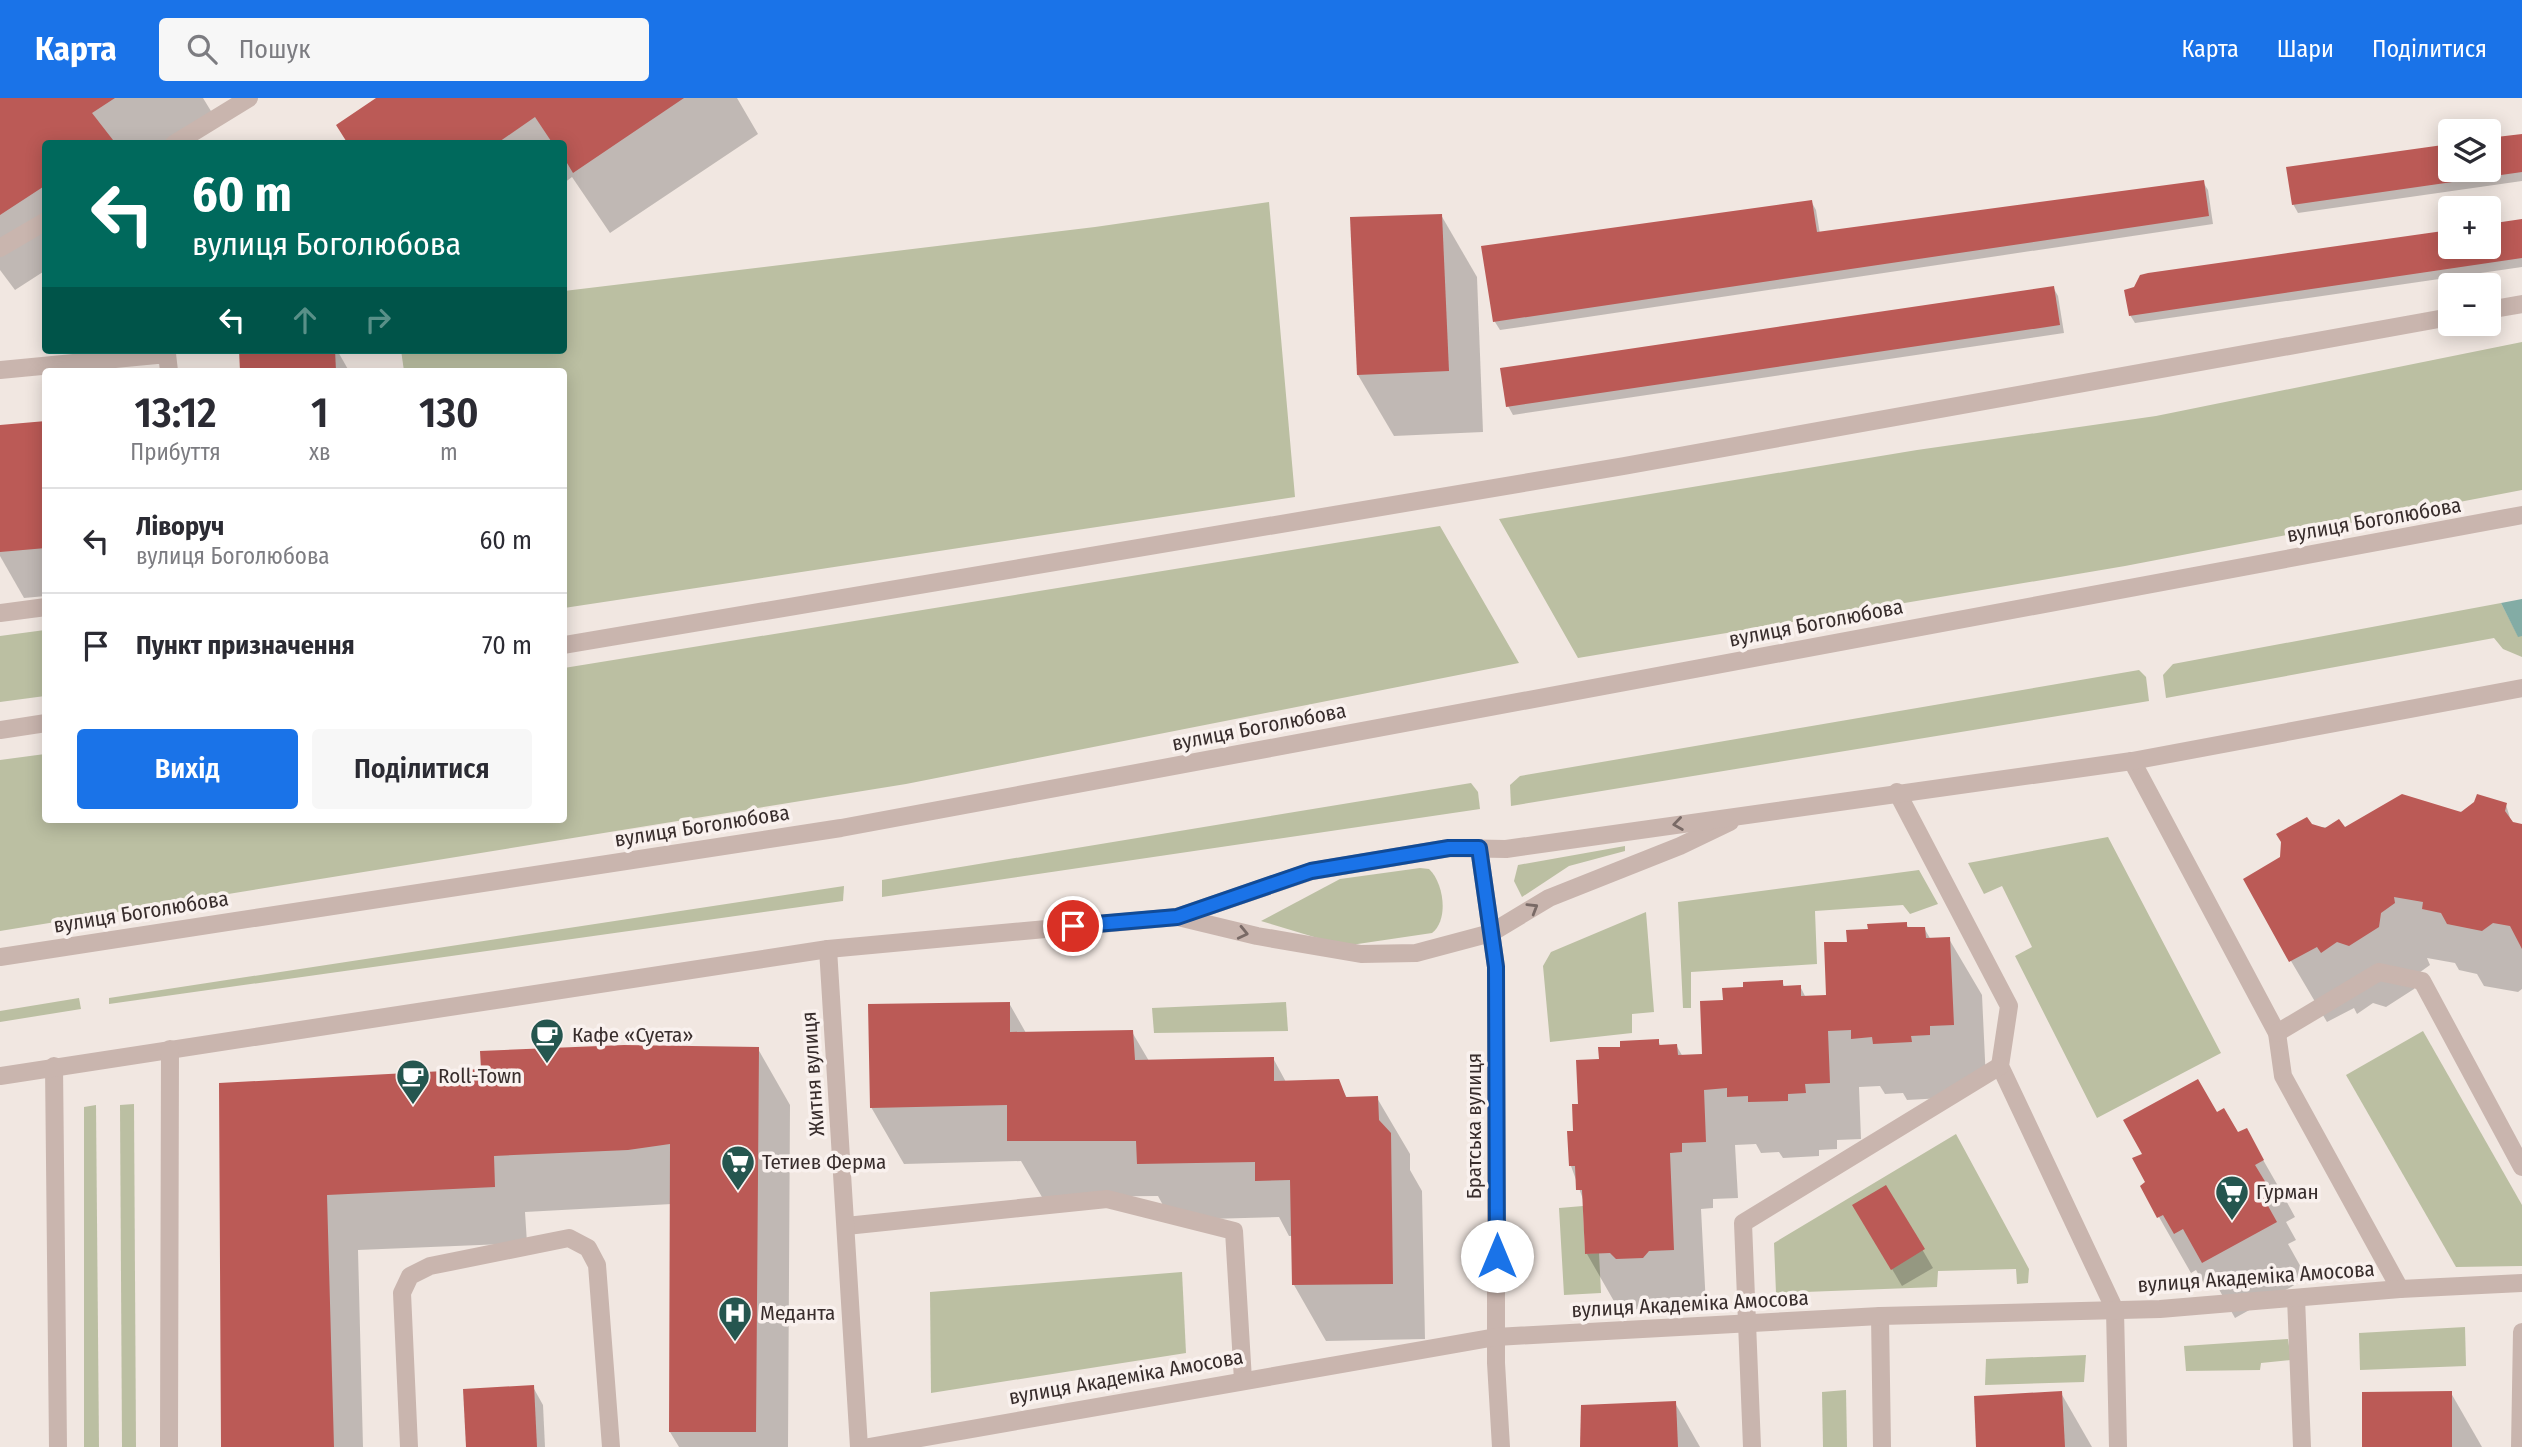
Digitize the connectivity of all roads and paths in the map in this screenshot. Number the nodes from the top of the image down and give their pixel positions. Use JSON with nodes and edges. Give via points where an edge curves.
{"nodes":[{"id":1,"x":249,"y":98,"type":"edge"},
{"id":2,"x":181,"y":140,"type":"edge"},
{"id":3,"x":42,"y":223,"type":"edge"},
{"id":4,"x":0,"y":248,"type":"edge"},
{"id":5,"x":2522,"y":304,"type":"edge"},
{"id":6,"x":2501,"y":308,"type":"edge"},
{"id":7,"x":2438,"y":319,"type":"edge"},
{"id":8,"x":167,"y":354,"type":"edge"},
{"id":9,"x":0,"y":370,"type":"edge"},
{"id":10,"x":2522,"y":515,"type":"edge"},
{"id":11,"x":42,"y":608,"type":"edge"},
{"id":12,"x":0,"y":613,"type":"edge"},
{"id":13,"x":567,"y":644,"type":"edge"},
{"id":14,"x":2522,"y":688,"type":"edge"},
{"id":15,"x":42,"y":724,"type":"edge"},
{"id":16,"x":0,"y":730,"type":"edge"},
{"id":17,"x":2132,"y":761,"type":"junction"},
{"id":18,"x":1897,"y":792,"type":"junction"},
{"id":19,"x":1746,"y":814,"type":"junction"},
{"id":20,"x":1479,"y":848,"type":"junction"},
{"id":21,"x":1177,"y":917,"type":"junction"},
{"id":22,"x":1491,"y":933,"type":"junction"},
{"id":23,"x":828,"y":949,"type":"junction"},
{"id":24,"x":0,"y":957,"type":"edge"},
{"id":25,"x":2277,"y":1034,"type":"junction"},
{"id":26,"x":170,"y":1049,"type":"junction"},
{"id":27,"x":54,"y":1066,"type":"junction"},
{"id":28,"x":2000,"y":1066,"type":"junction"},
{"id":29,"x":0,"y":1076,"type":"edge"},
{"id":30,"x":2522,"y":1167,"type":"edge"},
{"id":31,"x":846,"y":1226,"type":"junction"},
{"id":32,"x":2522,"y":1283,"type":"edge"},
{"id":33,"x":2400,"y":1289,"type":"junction"},
{"id":34,"x":2296,"y":1298,"type":"junction"},
{"id":35,"x":2115,"y":1310,"type":"junction"},
{"id":36,"x":1880,"y":1316,"type":"junction"},
{"id":37,"x":1749,"y":1325,"type":"junction"},
{"id":38,"x":2522,"y":1332,"type":"edge"},
{"id":39,"x":1496,"y":1337,"type":"junction"},
{"id":40,"x":1243,"y":1380,"type":"junction"},
{"id":41,"x":58,"y":1447,"type":"edge"},
{"id":42,"x":169,"y":1447,"type":"edge"},
{"id":43,"x":409,"y":1447,"type":"edge"},
{"id":44,"x":611,"y":1447,"type":"edge"},
{"id":45,"x":859,"y":1447,"type":"edge"},
{"id":46,"x":869,"y":1447,"type":"edge"},
{"id":47,"x":1501,"y":1447,"type":"edge"},
{"id":48,"x":1752,"y":1447,"type":"edge"},
{"id":49,"x":1882,"y":1447,"type":"edge"},
{"id":50,"x":2118,"y":1447,"type":"edge"},
{"id":51,"x":2302,"y":1447,"type":"edge"},
{"id":52,"x":2520,"y":1447,"type":"edge"}],
"edges":[{"from":1,"to":2,"type":"street"},
{"from":3,"to":4,"type":"street"},
{"from":5,"to":6,"type":"street"},
{"from":7,"to":13,"type":"street","via":[[1625,466]]},
{"from":8,"to":9,"type":"street"},
{"from":10,"to":24,"type":"street","name":"вулиця Боголюбова","via":[[841,828]]},
{"from":11,"to":12,"type":"street"},
{"from":14,"to":17,"type":"street"},
{"from":15,"to":16,"type":"street"},
{"from":17,"to":18,"type":"street"},
{"from":17,"to":25,"type":"street"},
{"from":18,"to":19,"type":"street"},
{"from":18,"to":28,"type":"street","via":[[2009,1006]]},
{"from":19,"to":20,"type":"street","one_way":true,"via":[[1506,849]]},
{"from":22,"to":19,"type":"street","one_way":true,"via":[[1549,898],[1680,846]]},
{"from":20,"to":21,"type":"street","via":[[1449,848],[1311,871]]},
{"from":20,"to":22,"type":"street","name":"Братська вулиця"},
{"from":21,"to":22,"type":"street","one_way":true,"via":[[1361,954],[1416,953]]},
{"from":21,"to":23,"type":"street"},
{"from":22,"to":39,"type":"street","name":"Братська вулиця","via":[[1496,967]]},
{"from":23,"to":26,"type":"street"},
{"from":23,"to":31,"type":"street","name":"Житня вулиця"},
{"from":25,"to":30,"type":"street","via":[[2379,972],[2422,981]]},
{"from":25,"to":33,"type":"street","via":[[2283,1076]]},
{"from":26,"to":27,"type":"street"},
{"from":26,"to":42,"type":"street"},
{"from":27,"to":29,"type":"street"},
{"from":27,"to":41,"type":"street"},
{"from":28,"to":35,"type":"street"},
{"from":28,"to":37,"type":"street","via":[[1743,1223]]},
{"from":31,"to":40,"type":"street","via":[[1107,1199],[1234,1231]]},
{"from":31,"to":45,"type":"street","name":"Житня вулиця"},
{"from":32,"to":33,"type":"street","name":"вулиця Академіка Амосова"},
{"from":33,"to":34,"type":"street","name":"вулиця Академіка Амосова"},
{"from":34,"to":35,"type":"street","name":"вулиця Академіка Амосова"},
{"from":34,"to":51,"type":"street"},
{"from":35,"to":36,"type":"street","name":"вулиця Академіка Амосова"},
{"from":35,"to":50,"type":"street"},
{"from":36,"to":37,"type":"street","name":"вулиця Академіка Амосова"},
{"from":36,"to":49,"type":"street"},
{"from":37,"to":39,"type":"street","name":"вулиця Академіка Амосова"},
{"from":37,"to":48,"type":"street"},
{"from":38,"to":52,"type":"street"},
{"from":39,"to":40,"type":"street","name":"вулиця Академіка Амосова"},
{"from":39,"to":47,"type":"street","name":"Братська вулиця"},
{"from":40,"to":46,"type":"street","name":"вулиця Академіка Амосова"},
{"from":43,"to":44,"type":"street","via":[[402,1293],[410,1276],[430,1266],[569,1238],[588,1248],[597,1265]]}]}
